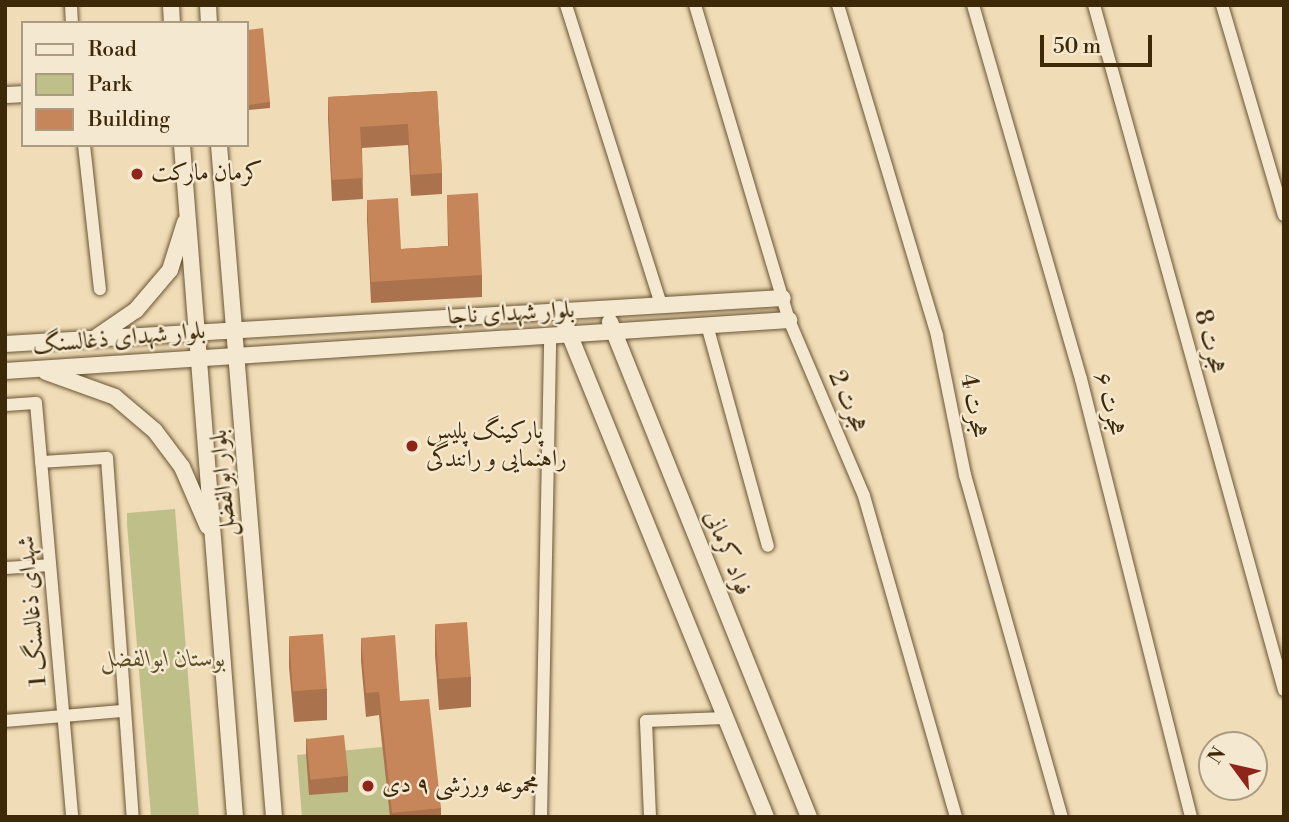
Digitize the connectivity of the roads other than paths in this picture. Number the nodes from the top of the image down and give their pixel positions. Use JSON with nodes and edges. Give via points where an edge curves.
{"nodes":[{"id":1,"x":566,"y":5,"type":"edge"},
{"id":2,"x":695,"y":5,"type":"edge"},
{"id":3,"x":838,"y":5,"type":"edge"},
{"id":4,"x":973,"y":5,"type":"edge"},
{"id":5,"x":1094,"y":5,"type":"edge"},
{"id":6,"x":1222,"y":5,"type":"edge"},
{"id":7,"x":84,"y":147,"type":"edge"},
{"id":8,"x":182,"y":147,"type":"edge"},
{"id":9,"x":219,"y":147,"type":"edge"},
{"id":10,"x":188,"y":213,"type":"junction"},
{"id":11,"x":1284,"y":215,"type":"edge"},
{"id":12,"x":100,"y":289,"type":"dead end"},
{"id":13,"x":783,"y":298,"type":"junction"},
{"id":14,"x":661,"y":304,"type":"junction"},
{"id":15,"x":603,"y":307,"type":"junction"},
{"id":16,"x":559,"y":309,"type":"junction"},
{"id":17,"x":789,"y":320,"type":"junction"},
{"id":18,"x":708,"y":325,"type":"junction"},
{"id":19,"x":234,"y":326,"type":"junction"},
{"id":20,"x":197,"y":329,"type":"junction"},
{"id":21,"x":613,"y":331,"type":"junction"},
{"id":22,"x":568,"y":333,"type":"junction"},
{"id":23,"x":550,"y":335,"type":"junction"},
{"id":24,"x":96,"y":337,"type":"junction"},
{"id":25,"x":5,"y":344,"type":"edge"},
{"id":26,"x":236,"y":353,"type":"junction"},
{"id":27,"x":199,"y":356,"type":"junction"},
{"id":28,"x":33,"y":369,"type":"junction"},
{"id":29,"x":5,"y":371,"type":"edge"},
{"id":30,"x":5,"y":405,"type":"edge"},
{"id":31,"x":41,"y":462,"type":"junction"},
{"id":32,"x":214,"y":540,"type":"junction"},
{"id":33,"x":768,"y":546,"type":"dead end"},
{"id":34,"x":50,"y":565,"type":"junction"},
{"id":35,"x":5,"y":568,"type":"edge"},
{"id":36,"x":1284,"y":690,"type":"edge"},
{"id":37,"x":122,"y":711,"type":"junction"},
{"id":38,"x":63,"y":715,"type":"junction"},
{"id":39,"x":725,"y":718,"type":"junction"},
{"id":40,"x":5,"y":721,"type":"edge"},
{"id":41,"x":72,"y":817,"type":"edge"},
{"id":42,"x":133,"y":817,"type":"edge"},
{"id":43,"x":235,"y":817,"type":"edge"},
{"id":44,"x":274,"y":817,"type":"edge"},
{"id":45,"x":541,"y":817,"type":"edge"},
{"id":46,"x":650,"y":817,"type":"edge"},
{"id":47,"x":766,"y":817,"type":"edge"},
{"id":48,"x":809,"y":817,"type":"edge"},
{"id":49,"x":956,"y":817,"type":"edge"},
{"id":50,"x":1062,"y":817,"type":"edge"},
{"id":51,"x":1191,"y":817,"type":"edge"}],
"edges":[{"from":1,"to":14,"type":"street"},
{"from":2,"to":13,"type":"street","name":"هجرت 2"},
{"from":3,"to":50,"type":"street","name":"هجرت 4","via":[[937,336],[965,475]]},
{"from":4,"to":51,"type":"street","name":"هجرت ۶","via":[[1081,379]]},
{"from":5,"to":36,"type":"street","name":"هجرت 8"},
{"from":6,"to":11,"type":"street"},
{"from":7,"to":12,"type":"street"},
{"from":8,"to":10,"type":"main road","name":"بلوار ابوالفضل"},
{"from":9,"to":19,"type":"main road","name":"بلوار ابوالفضل"},
{"from":10,"to":20,"type":"main road","name":"بلوار ابوالفضل"},
{"from":10,"to":24,"type":"main road","via":[[170,270],[136,310]]},
{"from":13,"to":14,"type":"main road","name":"بلوار شهدای ناجا"},
{"from":13,"to":17,"type":"street","name":"هجرت 2"},
{"from":14,"to":15,"type":"main road","name":"بلوار شهدای ناجا"},
{"from":15,"to":16,"type":"main road","name":"بلوار شهدای ناجا"},
{"from":15,"to":21,"type":"main road","name":"فواد کرمانی"},
{"from":16,"to":19,"type":"main road","name":"بلوار شهدای ناجا"},
{"from":16,"to":22,"type":"main road"},
{"from":17,"to":18,"type":"main road","name":"بلوار شهدای ناجا"},
{"from":17,"to":49,"type":"street","name":"هجرت 2","via":[[864,495]]},
{"from":18,"to":21,"type":"main road","name":"بلوار شهدای ناجا"},
{"from":18,"to":33,"type":"street"},
{"from":19,"to":20,"type":"main road","name":"بلوار شهدای ذغالسنگ"},
{"from":19,"to":26,"type":"main road","name":"بلوار ابوالفضل"},
{"from":20,"to":24,"type":"main road","name":"بلوار شهدای ذغالسنگ"},
{"from":20,"to":27,"type":"main road","name":"بلوار ابوالفضل"},
{"from":21,"to":22,"type":"main road","name":"بلوار شهدای ناجا"},
{"from":21,"to":48,"type":"main road","name":"فواد کرمانی"},
{"from":22,"to":23,"type":"main road","name":"بلوار شهدای ناجا"},
{"from":22,"to":39,"type":"main road"},
{"from":23,"to":26,"type":"main road","name":"بلوار شهدای ناجا"},
{"from":23,"to":45,"type":"street"},
{"from":24,"to":25,"type":"main road","name":"بلوار شهدای ذغالسنگ"},
{"from":26,"to":27,"type":"main road","name":"بلوار شهدای ذغالسنگ"},
{"from":26,"to":44,"type":"main road","name":"بلوار ابوالفضل"},
{"from":27,"to":28,"type":"main road","name":"بلوار شهدای ذغالسنگ"},
{"from":27,"to":32,"type":"main road","name":"بلوار ابوالفضل"},
{"from":28,"to":29,"type":"main road","name":"بلوار شهدای ذغالسنگ"},
{"from":28,"to":32,"type":"main road","via":[[115,397],[155,431],[182,467]]},
{"from":30,"to":31,"type":"street","name":"شهدای ذغالسنگ 1","via":[[36,402]]},
{"from":31,"to":34,"type":"street","name":"شهدای ذغالسنگ 1"},
{"from":31,"to":37,"type":"street","via":[[107,457]]},
{"from":32,"to":43,"type":"main road","name":"بلوار ابوالفضل"},
{"from":34,"to":35,"type":"street"},
{"from":34,"to":38,"type":"street","name":"شهدای ذغالسنگ 1"},
{"from":37,"to":38,"type":"street"},
{"from":37,"to":42,"type":"street"},
{"from":38,"to":40,"type":"street"},
{"from":38,"to":41,"type":"street","name":"شهدای ذغالسنگ 1"},
{"from":39,"to":46,"type":"street","via":[[646,721]]},
{"from":39,"to":47,"type":"main road"}]}
